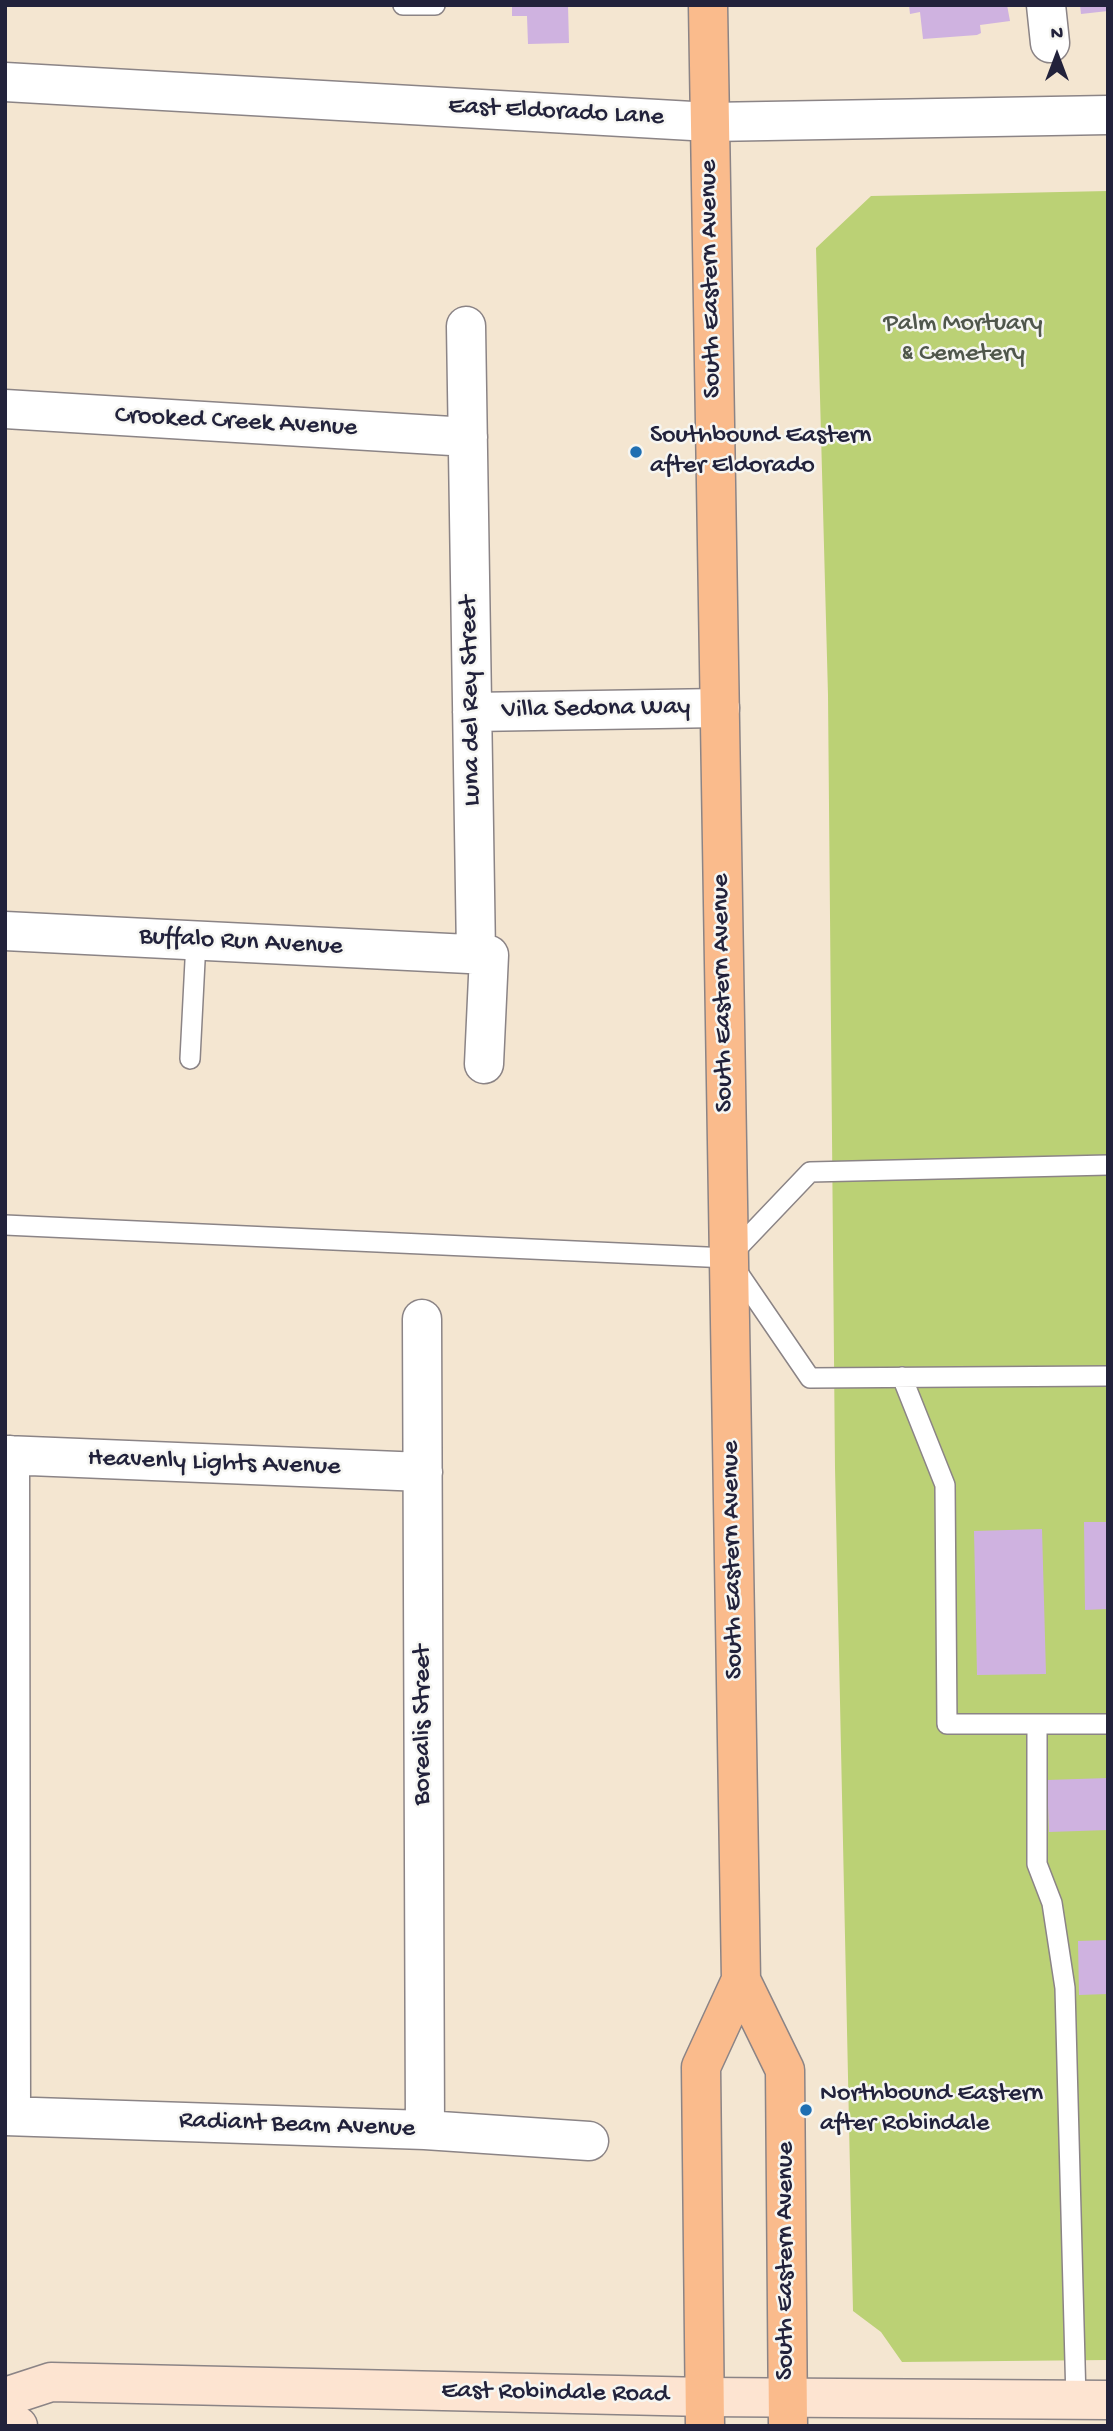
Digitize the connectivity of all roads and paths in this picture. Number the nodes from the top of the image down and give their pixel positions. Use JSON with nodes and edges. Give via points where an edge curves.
{"nodes":[{"id":1,"x":403,"y":5,"type":"edge"},
{"id":2,"x":435,"y":5,"type":"edge"},
{"id":3,"x":708,"y":5,"type":"edge"},
{"id":4,"x":1046,"y":5,"type":"edge"},
{"id":5,"x":1050,"y":43,"type":"dead end"},
{"id":6,"x":5,"y":82,"type":"edge"},
{"id":7,"x":1108,"y":115,"type":"edge"},
{"id":8,"x":710,"y":122,"type":"junction"},
{"id":9,"x":466,"y":326,"type":"dead end"},
{"id":10,"x":5,"y":409,"type":"edge"},
{"id":11,"x":468,"y":437,"type":"junction"},
{"id":12,"x":720,"y":708,"type":"junction"},
{"id":13,"x":472,"y":712,"type":"junction"},
{"id":14,"x":5,"y":931,"type":"edge"},
{"id":15,"x":196,"y":941,"type":"junction"},
{"id":16,"x":476,"y":954,"type":"junction"},
{"id":17,"x":190,"y":1059,"type":"dead end"},
{"id":18,"x":484,"y":1063,"type":"dead end"},
{"id":19,"x":1108,"y":1165,"type":"edge"},
{"id":20,"x":5,"y":1225,"type":"edge"},
{"id":21,"x":728,"y":1258,"type":"junction"},
{"id":22,"x":422,"y":1319,"type":"dead end"},
{"id":23,"x":1108,"y":1376,"type":"edge"},
{"id":24,"x":902,"y":1377,"type":"junction"},
{"id":25,"x":8,"y":1455,"type":"edge"},
{"id":26,"x":423,"y":1472,"type":"junction"},
{"id":27,"x":1037,"y":1724,"type":"junction"},
{"id":28,"x":1108,"y":1724,"type":"edge"},
{"id":29,"x":741,"y":1980,"type":"junction"},
{"id":30,"x":8,"y":2116,"type":"edge"},
{"id":31,"x":425,"y":2130,"type":"junction"},
{"id":32,"x":589,"y":2141,"type":"dead end"},
{"id":33,"x":5,"y":2397,"type":"edge"},
{"id":34,"x":1092,"y":2400,"type":"edge"},
{"id":35,"x":705,"y":2411,"type":"edge"},
{"id":36,"x":788,"y":2412,"type":"edge"},
{"id":37,"x":5,"y":2421,"type":"edge"},
{"id":38,"x":18,"y":2426,"type":"edge"}],
"edges":[{"from":1,"to":2,"type":"lane"},
{"from":3,"to":8,"type":"main road","name":"South Eastern Avenue"},
{"from":4,"to":5,"type":"street"},
{"from":6,"to":8,"type":"street","name":"East Eldorado Lane"},
{"from":7,"to":8,"type":"street","name":"East Eldorado Lane"},
{"from":8,"to":12,"type":"main road","name":"South Eastern Avenue"},
{"from":9,"to":11,"type":"street","name":"Luna del Rey Street"},
{"from":10,"to":11,"type":"street","name":"Crooked Creek Avenue"},
{"from":11,"to":13,"type":"street","name":"Luna del Rey Street"},
{"from":12,"to":13,"type":"street","name":"Villa Sedona Way"},
{"from":12,"to":21,"type":"main road","name":"South Eastern Avenue"},
{"from":13,"to":16,"type":"street","name":"Luna del Rey Street"},
{"from":14,"to":15,"type":"street","name":"Buffalo Run Avenue"},
{"from":15,"to":16,"type":"street","name":"Buffalo Run Avenue"},
{"from":15,"to":17,"type":"lane"},
{"from":16,"to":18,"type":"street","name":"Luna del Rey Street","via":[[489,955]]},
{"from":19,"to":21,"type":"lane","via":[[810,1172]]},
{"from":20,"to":21,"type":"lane"},
{"from":21,"to":24,"type":"lane","via":[[810,1378]]},
{"from":21,"to":29,"type":"main road","name":"South Eastern Avenue"},
{"from":22,"to":26,"type":"street","name":"Borealis Street"},
{"from":23,"to":24,"type":"lane"},
{"from":24,"to":27,"type":"lane","via":[[945,1485],[947,1724]]},
{"from":25,"to":26,"type":"street","name":"Heavenly Lights Avenue"},
{"from":25,"to":30,"type":"street"},
{"from":26,"to":31,"type":"street","name":"Borealis Street"},
{"from":27,"to":28,"type":"lane"},
{"from":27,"to":34,"type":"lane","via":[[1037,1864],[1052,1903],[1065,1988]]},
{"from":29,"to":35,"type":"main road","name":"South Eastern Avenue","via":[[701,2067]]},
{"from":29,"to":36,"type":"main road","name":"South Eastern Avenue","via":[[785,2070]]},
{"from":30,"to":31,"type":"street","name":"Radiant Beam Avenue"},
{"from":31,"to":32,"type":"street","name":"Radiant Beam Avenue"},
{"from":33,"to":35,"type":"street","name":"East Robindale Road","via":[[51,2382]]},
{"from":34,"to":36,"type":"street","name":"East Robindale Road"},
{"from":35,"to":36,"type":"street","name":"East Robindale Road"},
{"from":37,"to":38,"type":"street"}]}
